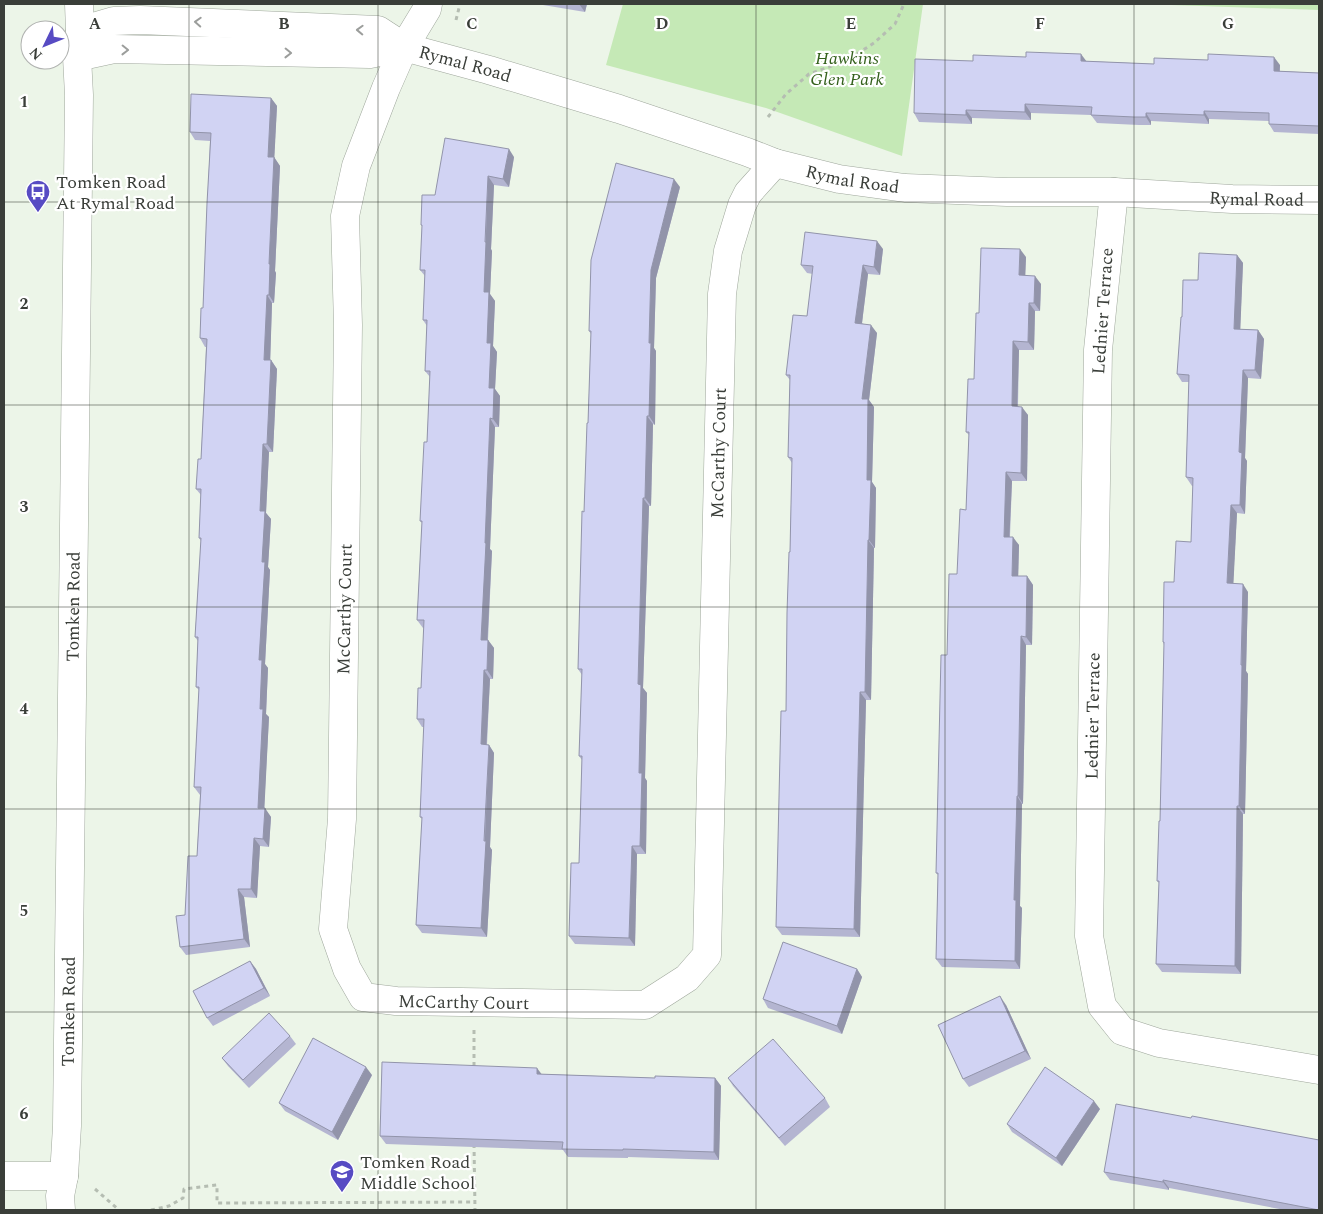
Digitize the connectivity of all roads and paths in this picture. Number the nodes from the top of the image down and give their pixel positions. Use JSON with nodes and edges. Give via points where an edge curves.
{"nodes":[{"id":1,"x":80,"y":4,"type":"edge"},
{"id":2,"x":428,"y":4,"type":"edge"},
{"id":3,"x":460,"y":4,"type":"edge"},
{"id":4,"x":904,"y":4,"type":"edge"},
{"id":5,"x":456,"y":20,"type":"dead end"},
{"id":6,"x":79,"y":44,"type":"junction"},
{"id":7,"x":404,"y":47,"type":"junction"},
{"id":8,"x":768,"y":117,"type":"dead end"},
{"id":9,"x":775,"y":163,"type":"junction"},
{"id":10,"x":1114,"y":192,"type":"junction"},
{"id":11,"x":1319,"y":200,"type":"edge"},
{"id":12,"x":469,"y":1002,"type":"junction"},
{"id":13,"x":1319,"y":1070,"type":"edge"},
{"id":14,"x":474,"y":1072,"type":"edge"},
{"id":15,"x":474,"y":1140,"type":"edge"},
{"id":16,"x":4,"y":1176,"type":"edge"},
{"id":17,"x":64,"y":1176,"type":"junction"},
{"id":18,"x":95,"y":1189,"type":"dead end"},
{"id":19,"x":475,"y":1202,"type":"junction"},
{"id":20,"x":61,"y":1210,"type":"edge"},
{"id":21,"x":119,"y":1210,"type":"edge"},
{"id":22,"x":150,"y":1210,"type":"edge"},
{"id":23,"x":475,"y":1210,"type":"edge"}],
"edges":[{"from":1,"to":6,"type":"street","name":"Tomken Road"},
{"from":2,"to":7,"type":"street"},
{"from":3,"to":5,"type":"path"},
{"from":4,"to":8,"type":"path","via":[[895,24],[874,43],[846,61],[809,74],[786,94]]},
{"from":6,"to":7,"type":"street","name":"Rymal Road","via":[[114,49],[370,54]]},
{"from":6,"to":17,"type":"street","name":"Tomken Road","via":[[68,1106]]},
{"from":7,"to":9,"type":"street","name":"Rymal Road","via":[[619,109]]},
{"from":7,"to":12,"type":"street","name":"McCarthy Court","via":[[356,166],[345,216],[348,325],[342,819],[334,928],[347,969],[363,997]]},
{"from":9,"to":10,"type":"street","name":"Rymal Road","via":[[840,179],[905,188]]},
{"from":9,"to":12,"type":"street","name":"McCarthy Court","via":[[748,193],[742,205],[728,251],[722,294],[707,955],[687,978],[645,1005]]},
{"from":10,"to":11,"type":"street","name":"Rymal Road"},
{"from":10,"to":13,"type":"street","name":"Lednier Terrace","via":[[1098,350],[1089,916],[1089,936],[1102,1006],[1122,1031],[1159,1043]]},
{"from":12,"to":14,"type":"path","via":[[474,1034]]},
{"from":15,"to":19,"type":"path"},
{"from":16,"to":17,"type":"street"},
{"from":17,"to":20,"type":"street","name":"Tomken Road"},
{"from":18,"to":21,"type":"path"},
{"from":19,"to":22,"type":"path","via":[[217,1203],[218,1185],[184,1189],[183,1198],[169,1206]]},
{"from":19,"to":23,"type":"path"}]}
